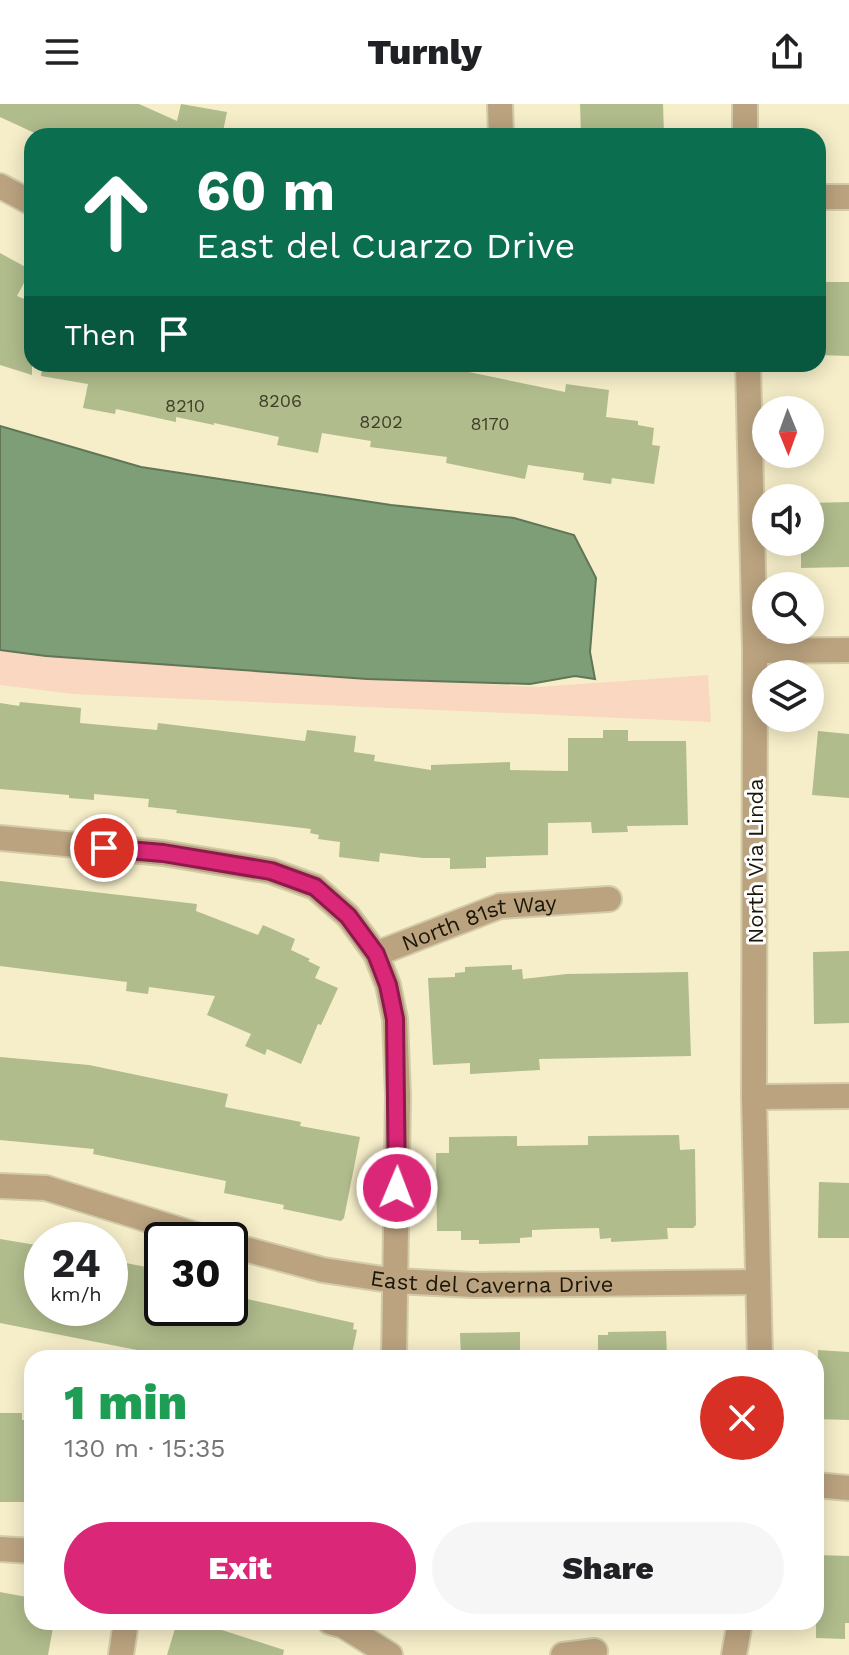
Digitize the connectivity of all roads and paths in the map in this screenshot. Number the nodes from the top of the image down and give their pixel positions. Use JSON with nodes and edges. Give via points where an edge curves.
{"nodes":[{"id":1,"x":500,"y":104,"type":"edge"},
{"id":2,"x":745,"y":104,"type":"edge"},
{"id":3,"x":501,"y":128,"type":"edge"},
{"id":4,"x":745,"y":128,"type":"edge"},
{"id":5,"x":0,"y":186,"type":"edge"},
{"id":6,"x":826,"y":197,"type":"edge"},
{"id":7,"x":849,"y":197,"type":"edge"},
{"id":8,"x":24,"y":199,"type":"edge"},
{"id":9,"x":748,"y":372,"type":"edge"},
{"id":10,"x":849,"y":650,"type":"edge"},
{"id":11,"x":755,"y":651,"type":"junction"},
{"id":12,"x":0,"y":838,"type":"edge"},
{"id":13,"x":609,"y":899,"type":"dead end"},
{"id":14,"x":376,"y":954,"type":"junction"},
{"id":15,"x":849,"y":1096,"type":"edge"},
{"id":16,"x":754,"y":1097,"type":"junction"},
{"id":17,"x":0,"y":1186,"type":"edge"},
{"id":18,"x":155,"y":1222,"type":"edge"},
{"id":19,"x":248,"y":1250,"type":"edge"},
{"id":20,"x":396,"y":1281,"type":"junction"},
{"id":21,"x":758,"y":1282,"type":"junction"},
{"id":22,"x":394,"y":1350,"type":"edge"},
{"id":23,"x":760,"y":1350,"type":"edge"},
{"id":24,"x":824,"y":1486,"type":"edge"},
{"id":25,"x":849,"y":1488,"type":"edge"},
{"id":26,"x":0,"y":1549,"type":"edge"},
{"id":27,"x":24,"y":1550,"type":"edge"},
{"id":28,"x":125,"y":1630,"type":"edge"},
{"id":29,"x":351,"y":1630,"type":"edge"},
{"id":30,"x":739,"y":1630,"type":"edge"},
{"id":31,"x":595,"y":1651,"type":"dead end"},
{"id":32,"x":121,"y":1655,"type":"edge"},
{"id":33,"x":390,"y":1655,"type":"edge"},
{"id":34,"x":563,"y":1655,"type":"edge"},
{"id":35,"x":734,"y":1655,"type":"edge"}],
"edges":[{"from":1,"to":3,"type":"street"},
{"from":2,"to":4,"type":"street"},
{"from":5,"to":8,"type":"street"},
{"from":6,"to":7,"type":"street"},
{"from":9,"to":11,"type":"street","name":"North Via Linda"},
{"from":10,"to":11,"type":"street"},
{"from":11,"to":16,"type":"street","name":"North Via Linda"},
{"from":12,"to":14,"type":"street","via":[[163,853],[271,871],[315,887],[348,916]]},
{"from":13,"to":14,"type":"street","name":"North 81st Way","via":[[500,906]]},
{"from":14,"to":20,"type":"street","name":"North 81st Way","via":[[395,1019]]},
{"from":15,"to":16,"type":"street"},
{"from":16,"to":21,"type":"street","name":"North Via Linda"},
{"from":17,"to":18,"type":"street","via":[[46,1188]]},
{"from":19,"to":20,"type":"street","name":"East del Caverna Drive","via":[[323,1270]]},
{"from":20,"to":21,"type":"street","name":"East del Caverna Drive"},
{"from":20,"to":22,"type":"street","name":"North 81st Way"},
{"from":21,"to":23,"type":"street","name":"North Via Linda"},
{"from":24,"to":25,"type":"street"},
{"from":26,"to":27,"type":"street"},
{"from":28,"to":32,"type":"street"},
{"from":29,"to":33,"type":"street"},
{"from":30,"to":35,"type":"street"},
{"from":31,"to":34,"type":"street"}]}
